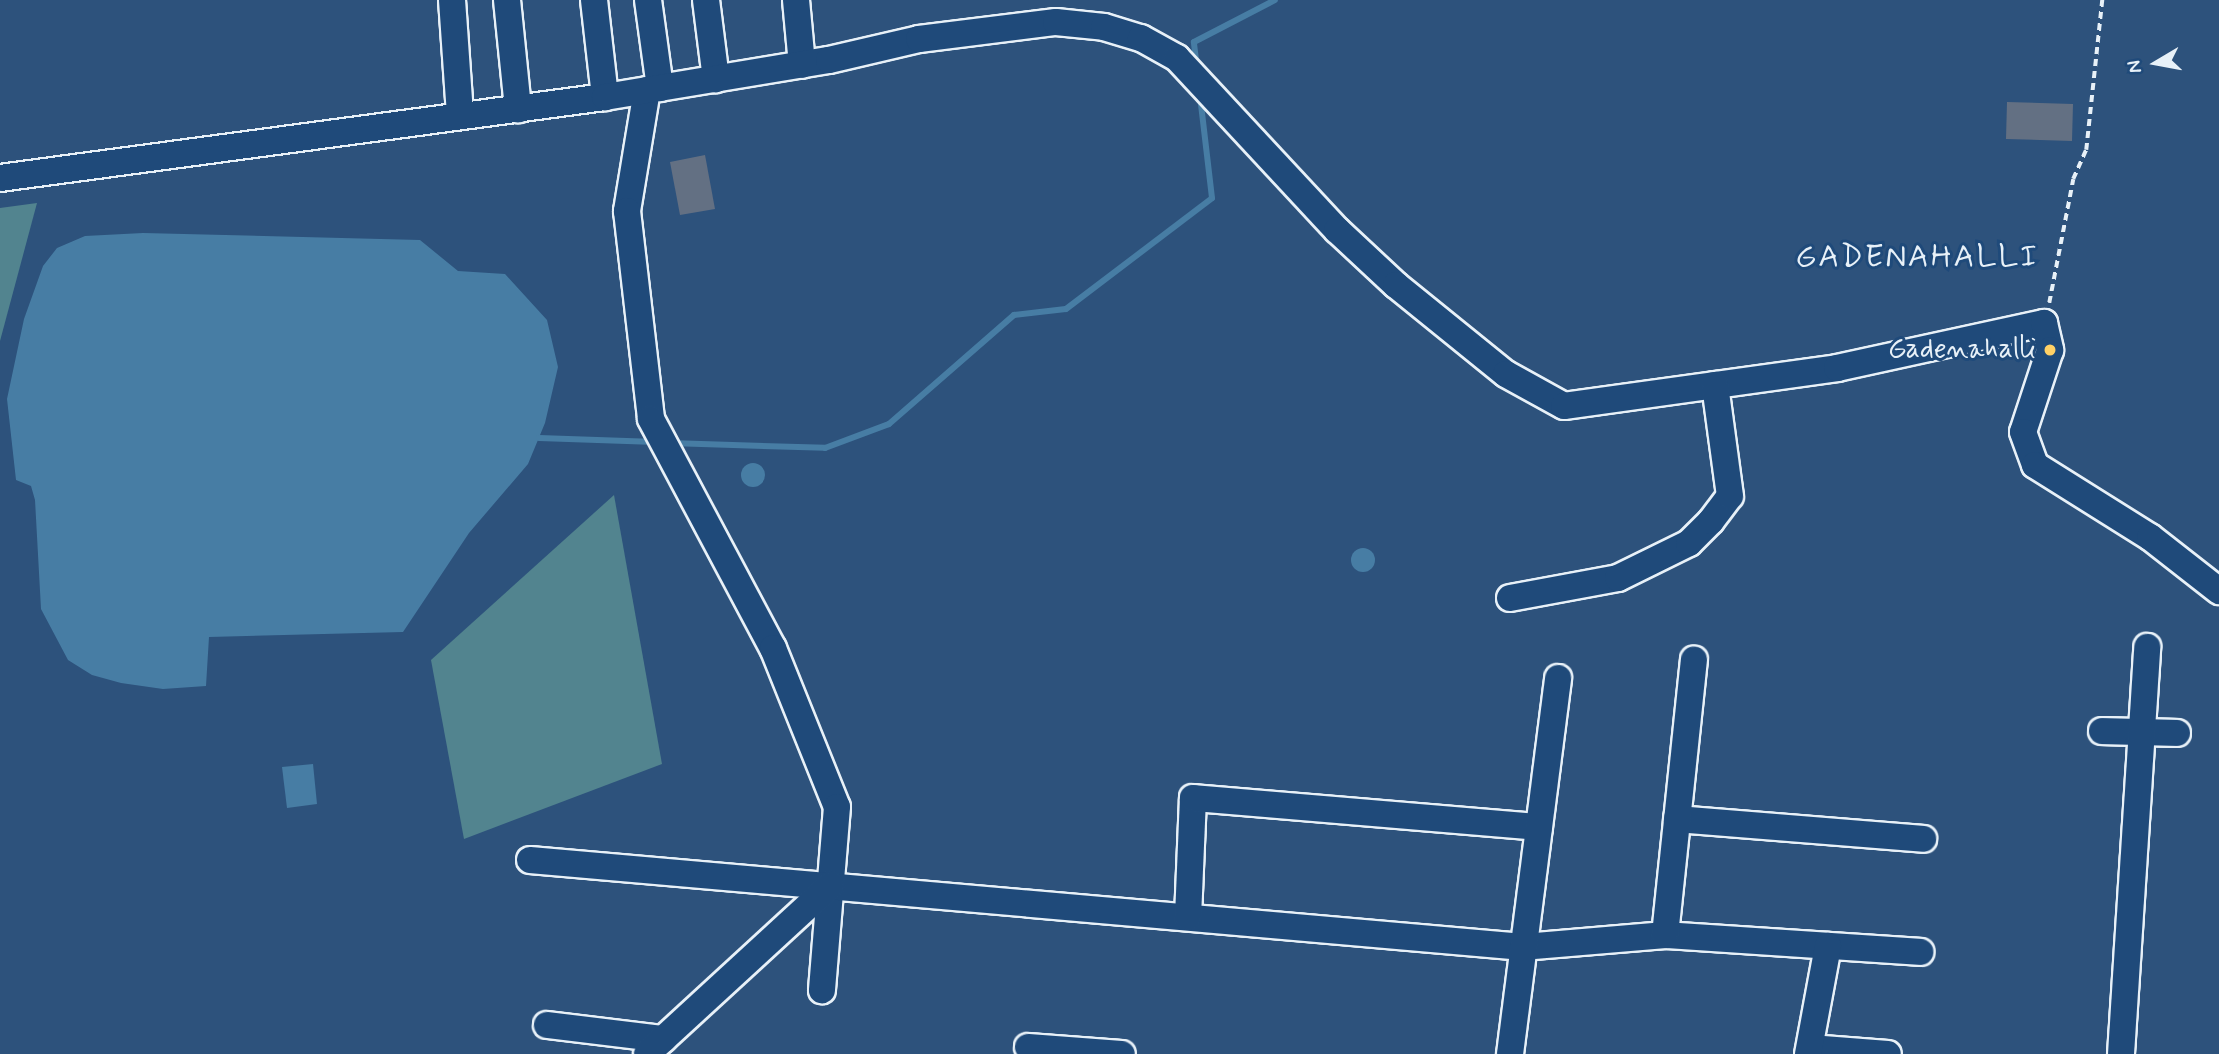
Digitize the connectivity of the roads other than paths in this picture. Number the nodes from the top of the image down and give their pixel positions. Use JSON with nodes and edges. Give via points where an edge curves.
{"nodes":[{"id":1,"x":452,"y":0,"type":"edge"},
{"id":2,"x":507,"y":0,"type":"edge"},
{"id":3,"x":594,"y":0,"type":"edge"},
{"id":4,"x":648,"y":0,"type":"edge"},
{"id":5,"x":706,"y":0,"type":"edge"},
{"id":6,"x":796,"y":0,"type":"edge"},
{"id":7,"x":802,"y":65,"type":"junction"},
{"id":8,"x":716,"y":79,"type":"junction"},
{"id":9,"x":654,"y":89,"type":"junction"},
{"id":10,"x":606,"y":97,"type":"junction"},
{"id":11,"x":518,"y":109,"type":"junction"},
{"id":12,"x":460,"y":115,"type":"junction"},
{"id":13,"x":0,"y":178,"type":"edge"},
{"id":14,"x":1715,"y":385,"type":"junction"},
{"id":15,"x":2219,"y":591,"type":"edge"},
{"id":16,"x":1510,"y":598,"type":"dead end"},
{"id":17,"x":2147,"y":647,"type":"dead end"},
{"id":18,"x":1694,"y":660,"type":"dead end"},
{"id":19,"x":1558,"y":678,"type":"dead end"},
{"id":20,"x":2102,"y":731,"type":"dead end"},
{"id":21,"x":2141,"y":732,"type":"junction"},
{"id":22,"x":2178,"y":733,"type":"dead end"},
{"id":23,"x":1677,"y":819,"type":"junction"},
{"id":24,"x":1539,"y":827,"type":"junction"},
{"id":25,"x":1923,"y":839,"type":"dead end"},
{"id":26,"x":530,"y":860,"type":"dead end"},
{"id":27,"x":831,"y":885,"type":"junction"},
{"id":28,"x":1188,"y":917,"type":"junction"},
{"id":29,"x":1665,"y":935,"type":"junction"},
{"id":30,"x":1828,"y":946,"type":"junction"},
{"id":31,"x":1524,"y":947,"type":"junction"},
{"id":32,"x":1920,"y":952,"type":"dead end"},
{"id":33,"x":822,"y":990,"type":"dead end"},
{"id":34,"x":547,"y":1025,"type":"dead end"},
{"id":35,"x":655,"y":1047,"type":"edge"},
{"id":36,"x":1028,"y":1047,"type":"dead end"},
{"id":37,"x":1809,"y":1051,"type":"edge"},
{"id":38,"x":1122,"y":1054,"type":"edge"},
{"id":39,"x":1510,"y":1054,"type":"edge"},
{"id":40,"x":1888,"y":1054,"type":"edge"},
{"id":41,"x":2120,"y":1054,"type":"edge"}],
"edges":[{"from":1,"to":12,"type":"street"},
{"from":2,"to":11,"type":"street"},
{"from":3,"to":10,"type":"street"},
{"from":4,"to":9,"type":"street"},
{"from":5,"to":8,"type":"street"},
{"from":6,"to":7,"type":"street"},
{"from":7,"to":8,"type":"street"},
{"from":7,"to":14,"type":"street","via":[[919,40],[1056,22],[1104,27],[1141,38],[1177,58],[1337,230],[1396,285],[1540,397],[1564,406],[1586,405]]},
{"from":8,"to":9,"type":"street"},
{"from":9,"to":10,"type":"street"},
{"from":9,"to":27,"type":"street","via":[[627,211],[651,419],[773,648],[837,807]]},
{"from":10,"to":11,"type":"street"},
{"from":11,"to":12,"type":"street"},
{"from":12,"to":13,"type":"street"},
{"from":14,"to":15,"type":"street","via":[[1837,368],[2044,323],[2050,350],[2023,432],[2035,465],[2150,537]]},
{"from":14,"to":16,"type":"street","via":[[1730,496],[1711,521],[1689,543],[1618,578]]},
{"from":17,"to":21,"type":"street"},
{"from":18,"to":23,"type":"street"},
{"from":19,"to":24,"type":"street"},
{"from":20,"to":21,"type":"street"},
{"from":21,"to":22,"type":"street"},
{"from":21,"to":41,"type":"street"},
{"from":23,"to":25,"type":"street"},
{"from":23,"to":29,"type":"street"},
{"from":24,"to":28,"type":"street","via":[[1193,798]]},
{"from":24,"to":31,"type":"street"},
{"from":26,"to":27,"type":"street"},
{"from":27,"to":28,"type":"street"},
{"from":27,"to":33,"type":"street"},
{"from":27,"to":35,"type":"street"},
{"from":28,"to":31,"type":"street"},
{"from":29,"to":30,"type":"street"},
{"from":29,"to":31,"type":"street"},
{"from":30,"to":32,"type":"street"},
{"from":30,"to":37,"type":"street"},
{"from":31,"to":39,"type":"street"},
{"from":34,"to":35,"type":"street"},
{"from":36,"to":38,"type":"street"},
{"from":37,"to":40,"type":"street"}]}
